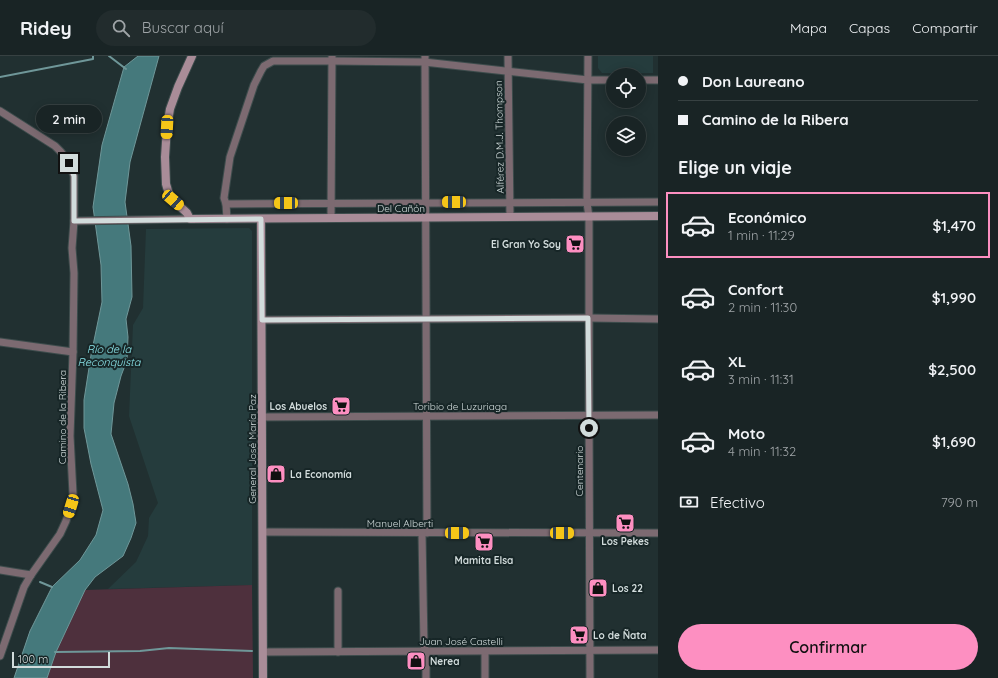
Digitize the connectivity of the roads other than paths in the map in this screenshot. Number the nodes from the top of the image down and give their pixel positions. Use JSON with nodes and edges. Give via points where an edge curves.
{"nodes":[{"id":1,"x":192,"y":56,"type":"edge"},
{"id":2,"x":508,"y":56,"type":"edge"},
{"id":3,"x":588,"y":56,"type":"edge"},
{"id":4,"x":332,"y":58,"type":"edge"},
{"id":5,"x":424,"y":59,"type":"edge"},
{"id":6,"x":508,"y":71,"type":"junction"},
{"id":7,"x":588,"y":80,"type":"junction"},
{"id":8,"x":606,"y":80,"type":"edge"},
{"id":9,"x":646,"y":80,"type":"edge"},
{"id":10,"x":658,"y":80,"type":"edge"},
{"id":11,"x":0,"y":111,"type":"edge"},
{"id":12,"x":510,"y":202,"type":"junction"},
{"id":13,"x":658,"y":202,"type":"edge"},
{"id":14,"x":331,"y":203,"type":"junction"},
{"id":15,"x":426,"y":203,"type":"junction"},
{"id":16,"x":587,"y":203,"type":"junction"},
{"id":17,"x":226,"y":204,"type":"junction"},
{"id":18,"x":658,"y":216,"type":"edge"},
{"id":19,"x":510,"y":217,"type":"junction"},
{"id":20,"x":589,"y":217,"type":"junction"},
{"id":21,"x":331,"y":218,"type":"junction"},
{"id":22,"x":426,"y":218,"type":"junction"},
{"id":23,"x":227,"y":219,"type":"junction"},
{"id":24,"x":261,"y":219,"type":"junction"},
{"id":25,"x":190,"y":220,"type":"junction"},
{"id":26,"x":74,"y":221,"type":"junction"},
{"id":27,"x":588,"y":318,"type":"junction"},
{"id":28,"x":426,"y":319,"type":"junction"},
{"id":29,"x":658,"y":319,"type":"edge"},
{"id":30,"x":262,"y":320,"type":"junction"},
{"id":31,"x":0,"y":342,"type":"edge"},
{"id":32,"x":73,"y":352,"type":"junction"},
{"id":33,"x":589,"y":415,"type":"junction"},
{"id":34,"x":658,"y":415,"type":"edge"},
{"id":35,"x":427,"y":416,"type":"junction"},
{"id":36,"x":262,"y":417,"type":"junction"},
{"id":37,"x":263,"y":532,"type":"junction"},
{"id":38,"x":425,"y":533,"type":"junction"},
{"id":39,"x":590,"y":533,"type":"junction"},
{"id":40,"x":658,"y":533,"type":"edge"},
{"id":41,"x":0,"y":570,"type":"edge"},
{"id":42,"x":31,"y":575,"type":"junction"},
{"id":43,"x":338,"y":591,"type":"dead end"},
{"id":44,"x":590,"y":650,"type":"junction"},
{"id":45,"x":658,"y":650,"type":"edge"},
{"id":46,"x":426,"y":651,"type":"junction"},
{"id":47,"x":485,"y":651,"type":"junction"},
{"id":48,"x":263,"y":652,"type":"junction"},
{"id":49,"x":338,"y":652,"type":"junction"},
{"id":50,"x":0,"y":656,"type":"edge"},
{"id":51,"x":263,"y":678,"type":"edge"},
{"id":52,"x":426,"y":678,"type":"edge"},
{"id":53,"x":485,"y":678,"type":"edge"},
{"id":54,"x":590,"y":678,"type":"edge"}],
"edges":[{"from":1,"to":25,"type":"street","via":[[170,109],[166,157],[166,184],[169,194],[187,213]]},
{"from":2,"to":6,"type":"street","name":"Alférez D.M.J. Thompson"},
{"from":3,"to":7,"type":"street","name":"Centenario"},
{"from":4,"to":5,"type":"street"},
{"from":4,"to":14,"type":"street"},
{"from":4,"to":17,"type":"street","via":[[278,61],[264,66],[254,85],[230,157],[224,198]]},
{"from":5,"to":6,"type":"street"},
{"from":5,"to":15,"type":"street"},
{"from":6,"to":7,"type":"street"},
{"from":6,"to":12,"type":"street","name":"Alférez D.M.J. Thompson"},
{"from":7,"to":8,"type":"street"},
{"from":7,"to":16,"type":"street","name":"Centenario"},
{"from":9,"to":10,"type":"street"},
{"from":11,"to":26,"type":"street","name":"Camino de la Ribera","via":[[55,146],[69,163],[74,176]]},
{"from":12,"to":15,"type":"street","name":"Del Cañón"},
{"from":12,"to":16,"type":"street","name":"Del Cañón"},
{"from":12,"to":19,"type":"street","name":"Alférez D.M.J. Thompson"},
{"from":13,"to":16,"type":"street","name":"Del Cañón"},
{"from":14,"to":15,"type":"street","name":"Del Cañón"},
{"from":14,"to":17,"type":"street","name":"Del Cañón"},
{"from":14,"to":21,"type":"street"},
{"from":15,"to":22,"type":"street"},
{"from":16,"to":20,"type":"street","name":"Centenario"},
{"from":17,"to":23,"type":"street"},
{"from":18,"to":20,"type":"street","name":"Del Cañón"},
{"from":19,"to":20,"type":"street","name":"Del Cañón"},
{"from":19,"to":22,"type":"street","name":"Del Cañón"},
{"from":20,"to":27,"type":"street","name":"Centenario"},
{"from":21,"to":22,"type":"street","name":"Del Cañón"},
{"from":21,"to":24,"type":"street","name":"Del Cañón"},
{"from":22,"to":28,"type":"street"},
{"from":23,"to":24,"type":"street","name":"Del Cañón"},
{"from":23,"to":25,"type":"street","name":"Del Cañón"},
{"from":24,"to":30,"type":"street","name":"General José María Paz"},
{"from":25,"to":26,"type":"street","name":"Del Cañón"},
{"from":26,"to":32,"type":"street","name":"Camino de la Ribera"},
{"from":27,"to":28,"type":"street"},
{"from":27,"to":29,"type":"street"},
{"from":27,"to":33,"type":"street","name":"Centenario"},
{"from":28,"to":30,"type":"street"},
{"from":28,"to":35,"type":"street"},
{"from":30,"to":36,"type":"street","name":"General José María Paz"},
{"from":31,"to":32,"type":"street"},
{"from":32,"to":42,"type":"street","name":"Camino de la Ribera","via":[[71,506],[60,534]]},
{"from":33,"to":34,"type":"street","name":"Toribio de Luzuriaga"},
{"from":33,"to":35,"type":"street","name":"Toribio de Luzuriaga"},
{"from":33,"to":39,"type":"street","name":"Centenario"},
{"from":35,"to":36,"type":"street","name":"Toribio de Luzuriaga"},
{"from":35,"to":38,"type":"street"},
{"from":36,"to":37,"type":"street","name":"General José María Paz"},
{"from":37,"to":38,"type":"street","name":"Manuel Alberti"},
{"from":37,"to":48,"type":"street","name":"General José María Paz"},
{"from":38,"to":39,"type":"street","name":"Manuel Alberti"},
{"from":38,"to":46,"type":"street"},
{"from":39,"to":40,"type":"street","name":"Manuel Alberti"},
{"from":39,"to":44,"type":"street","name":"Centenario"},
{"from":41,"to":42,"type":"street"},
{"from":42,"to":50,"type":"street","name":"Camino de la Ribera","via":[[24,587]]},
{"from":43,"to":49,"type":"street"},
{"from":44,"to":45,"type":"street","name":"Juan José Castelli"},
{"from":44,"to":47,"type":"street","name":"Juan José Castelli"},
{"from":44,"to":54,"type":"street","name":"Centenario"},
{"from":46,"to":47,"type":"street","name":"Juan José Castelli"},
{"from":46,"to":49,"type":"street","name":"Juan José Castelli"},
{"from":46,"to":52,"type":"street"},
{"from":47,"to":53,"type":"street"},
{"from":48,"to":49,"type":"street","name":"Juan José Castelli"},
{"from":48,"to":51,"type":"street","name":"General José María Paz"}]}
